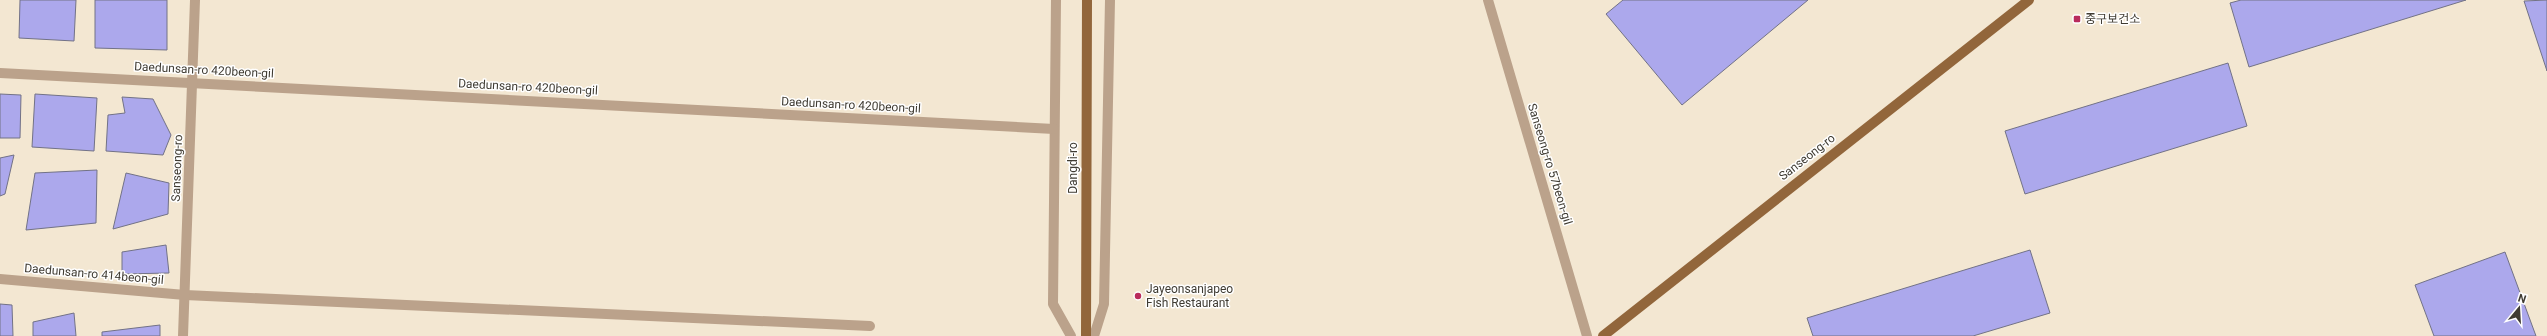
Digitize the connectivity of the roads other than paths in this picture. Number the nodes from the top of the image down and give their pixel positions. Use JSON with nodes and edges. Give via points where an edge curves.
{"nodes":[{"id":1,"x":195,"y":0,"type":"edge"},
{"id":2,"x":1056,"y":0,"type":"edge"},
{"id":3,"x":1087,"y":0,"type":"edge"},
{"id":4,"x":1110,"y":0,"type":"edge"},
{"id":5,"x":1488,"y":0,"type":"edge"},
{"id":6,"x":2029,"y":0,"type":"edge"},
{"id":7,"x":0,"y":73,"type":"edge"},
{"id":8,"x":193,"y":82,"type":"junction"},
{"id":9,"x":1054,"y":129,"type":"junction"},
{"id":10,"x":0,"y":279,"type":"edge"},
{"id":11,"x":185,"y":295,"type":"junction"},
{"id":12,"x":870,"y":326,"type":"dead end"},
{"id":13,"x":183,"y":336,"type":"edge"},
{"id":14,"x":1071,"y":336,"type":"edge"},
{"id":15,"x":1086,"y":336,"type":"edge"},
{"id":16,"x":1094,"y":336,"type":"edge"},
{"id":17,"x":1587,"y":336,"type":"edge"},
{"id":18,"x":1603,"y":336,"type":"edge"}],
"edges":[{"from":1,"to":8,"type":"street","name":"Sanseong-ro"},
{"from":2,"to":9,"type":"street"},
{"from":3,"to":15,"type":"main road","name":"Dangdi-ro"},
{"from":4,"to":16,"type":"street","via":[[1104,304]]},
{"from":5,"to":17,"type":"street","name":"Sanseong-ro 57beon-gil"},
{"from":6,"to":18,"type":"main road","name":"Sanseong-ro"},
{"from":7,"to":8,"type":"street","name":"Daedunsan-ro 420beon-gil"},
{"from":8,"to":9,"type":"street","name":"Daedunsan-ro 420beon-gil"},
{"from":8,"to":11,"type":"street","name":"Sanseong-ro"},
{"from":9,"to":14,"type":"street","via":[[1053,304]]},
{"from":10,"to":11,"type":"street","name":"Daedunsan-ro 414beon-gil"},
{"from":11,"to":12,"type":"street","name":"Daedunsan-ro 414beon-gil"},
{"from":11,"to":13,"type":"street","name":"Sanseong-ro"}]}
